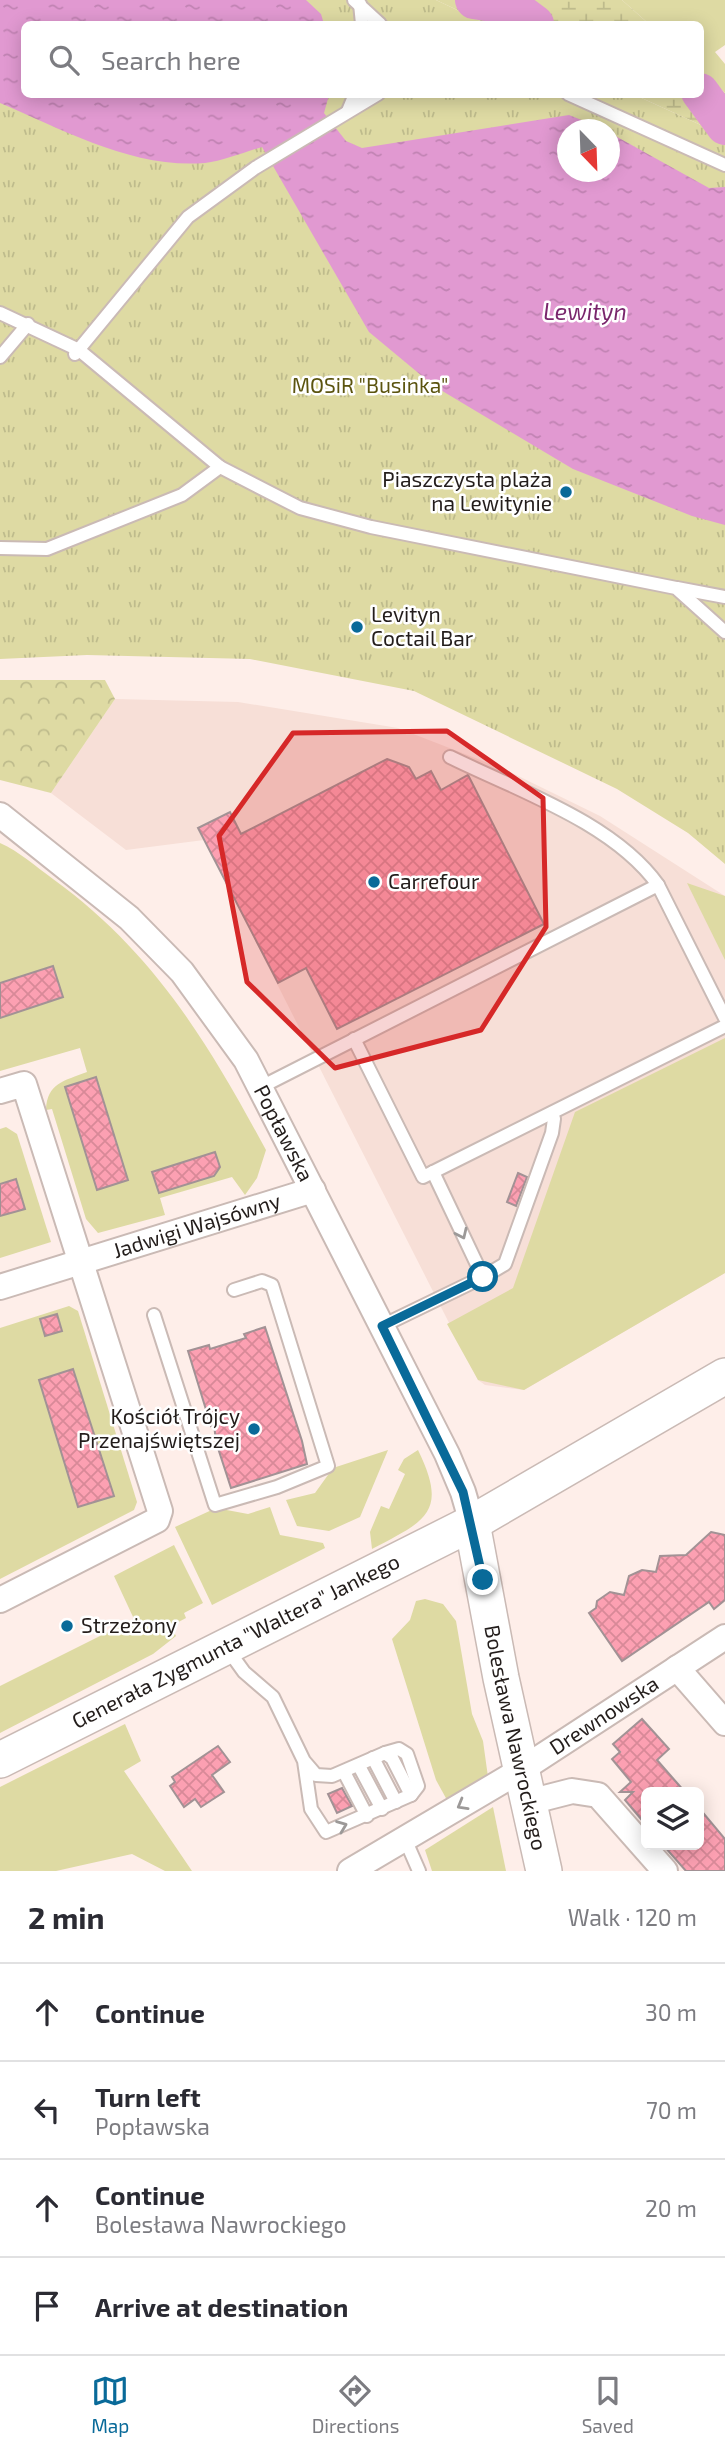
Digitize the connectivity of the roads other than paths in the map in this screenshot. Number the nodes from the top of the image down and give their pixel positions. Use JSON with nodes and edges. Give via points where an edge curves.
{"nodes":[{"id":1,"x":357,"y":2,"type":"edge"},
{"id":2,"x":361,"y":21,"type":"edge"},
{"id":3,"x":377,"y":21,"type":"edge"},
{"id":4,"x":353,"y":98,"type":"edge"},
{"id":5,"x":371,"y":98,"type":"edge"},
{"id":6,"x":577,"y":98,"type":"edge"},
{"id":7,"x":348,"y":111,"type":"junction"},
{"id":8,"x":725,"y":165,"type":"edge"},
{"id":9,"x":0,"y":313,"type":"edge"},
{"id":10,"x":28,"y":324,"type":"junction"},
{"id":11,"x":77,"y":352,"type":"junction"},
{"id":12,"x":0,"y":357,"type":"edge"},
{"id":13,"x":220,"y":467,"type":"junction"},
{"id":14,"x":0,"y":548,"type":"edge"},
{"id":15,"x":676,"y":588,"type":"junction"},
{"id":16,"x":725,"y":597,"type":"edge"},
{"id":17,"x":725,"y":632,"type":"edge"},
{"id":18,"x":450,"y":757,"type":"dead end"},
{"id":19,"x":0,"y":815,"type":"edge"},
{"id":20,"x":658,"y":886,"type":"junction"},
{"id":21,"x":725,"y":1018,"type":"edge"},
{"id":22,"x":725,"y":1026,"type":"edge"},
{"id":23,"x":354,"y":1039,"type":"junction"},
{"id":24,"x":261,"y":1087,"type":"junction"},
{"id":25,"x":0,"y":1091,"type":"edge"},
{"id":26,"x":552,"y":1113,"type":"junction"},
{"id":27,"x":433,"y":1172,"type":"junction"},
{"id":28,"x":313,"y":1190,"type":"junction"},
{"id":29,"x":81,"y":1262,"type":"junction"},
{"id":30,"x":483,"y":1277,"type":"junction"},
{"id":31,"x":0,"y":1287,"type":"edge"},
{"id":32,"x":234,"y":1290,"type":"dead end"},
{"id":33,"x":154,"y":1315,"type":"dead end"},
{"id":34,"x":382,"y":1326,"type":"junction"},
{"id":35,"x":725,"y":1376,"type":"edge"},
{"id":36,"x":471,"y":1522,"type":"junction"},
{"id":37,"x":0,"y":1600,"type":"edge"},
{"id":38,"x":725,"y":1637,"type":"edge"},
{"id":39,"x":226,"y":1647,"type":"junction"},
{"id":40,"x":677,"y":1668,"type":"junction"},
{"id":41,"x":725,"y":1723,"type":"edge"},
{"id":42,"x":379,"y":1755,"type":"junction"},
{"id":43,"x":0,"y":1760,"type":"edge"},
{"id":44,"x":304,"y":1761,"type":"junction"},
{"id":45,"x":359,"y":1766,"type":"junction"},
{"id":46,"x":344,"y":1772,"type":"junction"},
{"id":47,"x":525,"y":1786,"type":"junction"},
{"id":48,"x":396,"y":1802,"type":"junction"},
{"id":49,"x":382,"y":1809,"type":"junction"},
{"id":50,"x":367,"y":1816,"type":"junction"},
{"id":51,"x":405,"y":1839,"type":"junction"},
{"id":52,"x":350,"y":1871,"type":"edge"},
{"id":53,"x":419,"y":1871,"type":"edge"},
{"id":54,"x":544,"y":1871,"type":"edge"},
{"id":55,"x":665,"y":1871,"type":"edge"}],
"edges":[{"from":1,"to":2,"type":"lane"},
{"from":1,"to":3,"type":"lane"},
{"from":4,"to":7,"type":"lane"},
{"from":5,"to":7,"type":"lane"},
{"from":6,"to":8,"type":"lane"},
{"from":7,"to":11,"type":"lane","via":[[255,168],[188,217]]},
{"from":9,"to":10,"type":"lane"},
{"from":10,"to":11,"type":"lane"},
{"from":10,"to":12,"type":"lane"},
{"from":11,"to":13,"type":"lane"},
{"from":13,"to":14,"type":"lane","via":[[182,495],[47,549]]},
{"from":13,"to":15,"type":"lane","via":[[300,508],[354,523]]},
{"from":15,"to":16,"type":"lane"},
{"from":15,"to":17,"type":"lane"},
{"from":18,"to":20,"type":"lane","via":[[546,803],[619,845],[642,863]]},
{"from":19,"to":24,"type":"street","name":"Popławska","via":[[129,918],[182,972]]},
{"from":20,"to":21,"type":"lane"},
{"from":20,"to":23,"type":"lane"},
{"from":22,"to":26,"type":"lane"},
{"from":23,"to":24,"type":"lane"},
{"from":23,"to":27,"type":"lane","via":[[423,1177]]},
{"from":24,"to":28,"type":"street","name":"Popławska"},
{"from":25,"to":29,"type":"street","via":[[24,1084]]},
{"from":26,"to":27,"type":"lane"},
{"from":26,"to":30,"type":"lane","via":[[548,1144],[505,1264]]},
{"from":27,"to":30,"type":"lane","one_way":true},
{"from":28,"to":29,"type":"street","name":"Jadwigi Wajsówny"},
{"from":28,"to":34,"type":"street","name":"Popławska"},
{"from":29,"to":31,"type":"street","name":"Jadwigi Wajsówny"},
{"from":29,"to":37,"type":"street","via":[[160,1511],[157,1520]]},
{"from":30,"to":34,"type":"lane"},
{"from":32,"to":33,"type":"lane","via":[[262,1281],[272,1285],[328,1466],[277,1488],[215,1505]]},
{"from":34,"to":36,"type":"street","name":"Popławska","via":[[447,1454]]},
{"from":35,"to":36,"type":"street","name":"Generała Zygmunta \"Waltera\" Jankego"},
{"from":36,"to":39,"type":"street","name":"Generała Zygmunta \"Waltera\" Jankego"},
{"from":36,"to":47,"type":"street","name":"Bolesława Nawrockiego"},
{"from":38,"to":40,"type":"street","name":"Drewnowska"},
{"from":39,"to":43,"type":"street","name":"Generała Zygmunta \"Waltera\" Jankego"},
{"from":39,"to":44,"type":"lane","via":[[244,1672],[273,1697]]},
{"from":40,"to":41,"type":"street","name":"Drewnowska"},
{"from":40,"to":47,"type":"street","name":"Drewnowska"},
{"from":42,"to":45,"type":"lane"},
{"from":42,"to":48,"type":"lane"},
{"from":42,"to":48,"type":"lane","via":[[399,1749],[407,1754],[418,1786]]},
{"from":44,"to":46,"type":"lane","via":[[316,1774]]},
{"from":44,"to":50,"type":"lane","one_way":true,"via":[[311,1810],[326,1832]]},
{"from":45,"to":46,"type":"lane"},
{"from":45,"to":49,"type":"lane"},
{"from":46,"to":50,"type":"lane"},
{"from":47,"to":51,"type":"street","name":"Drewnowska","one_way":true},
{"from":47,"to":54,"type":"street","name":"Bolesława Nawrockiego"},
{"from":47,"to":55,"type":"street","name":"Drewnowska","via":[[598,1795]]},
{"from":48,"to":49,"type":"lane"},
{"from":49,"to":50,"type":"lane"},
{"from":51,"to":52,"type":"street","name":"Drewnowska"},
{"from":51,"to":53,"type":"lane"}]}
